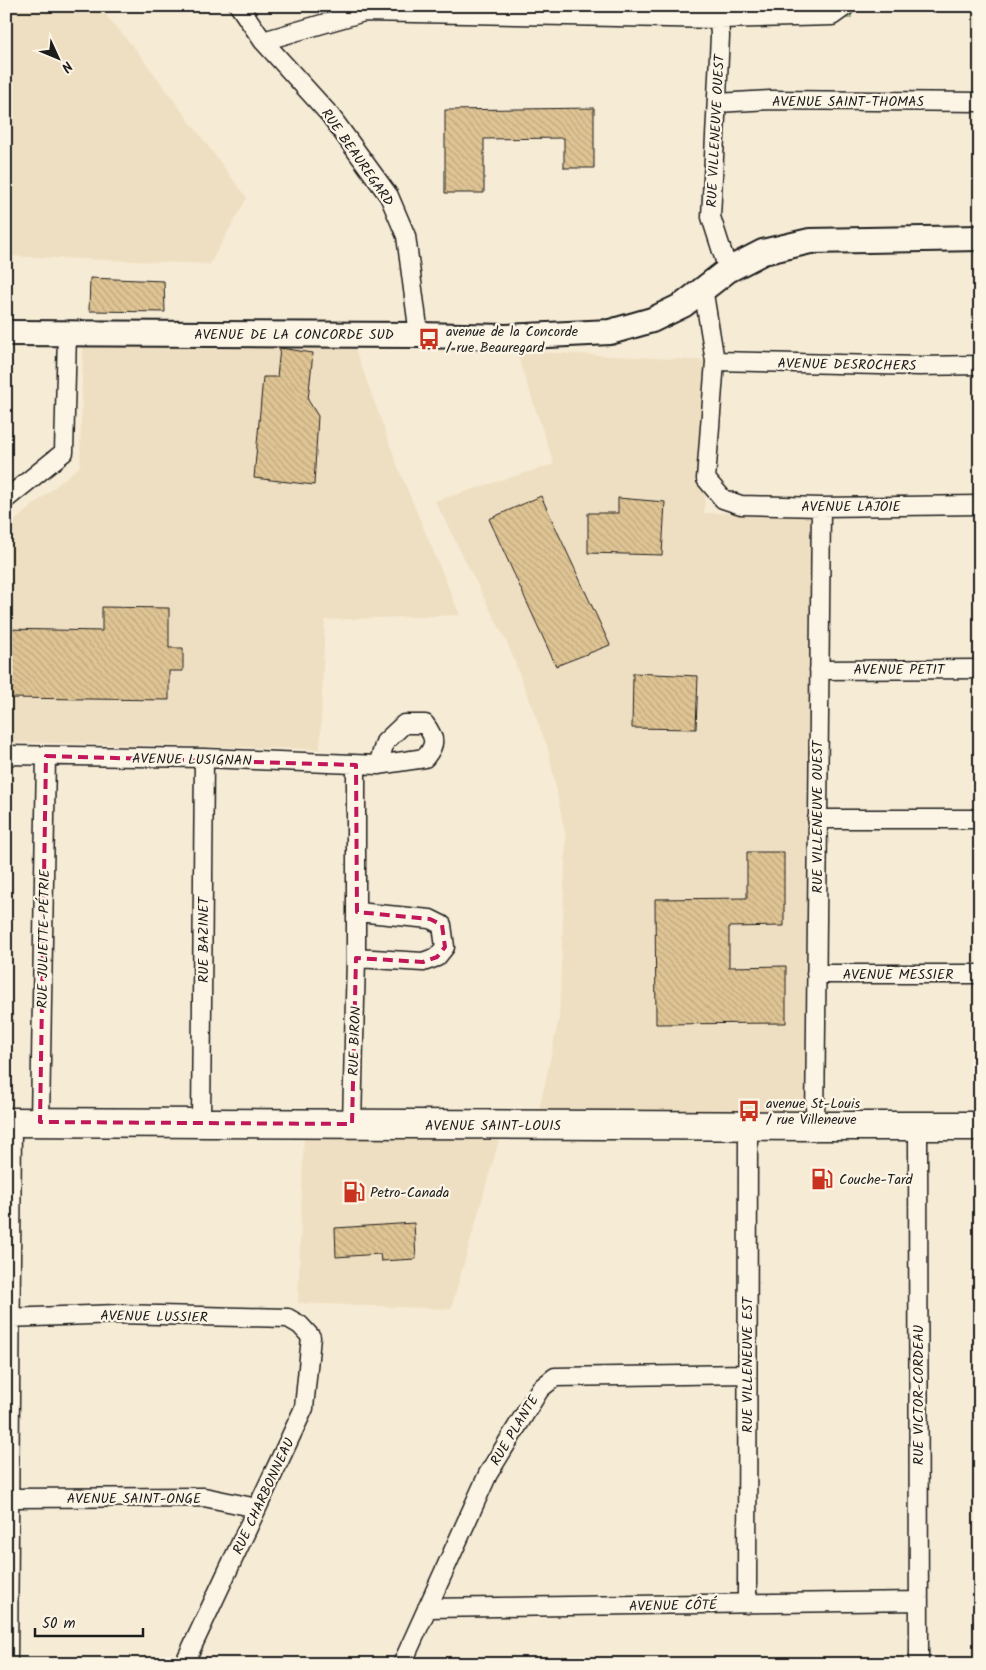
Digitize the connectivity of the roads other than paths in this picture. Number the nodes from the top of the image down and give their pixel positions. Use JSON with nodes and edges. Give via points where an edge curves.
{"nodes":[{"id":1,"x":239,"y":6,"type":"edge"},
{"id":2,"x":846,"y":6,"type":"edge"},
{"id":3,"x":567,"y":11,"type":"edge"},
{"id":4,"x":719,"y":19,"type":"junction"},
{"id":5,"x":263,"y":41,"type":"junction"},
{"id":6,"x":980,"y":102,"type":"edge"},
{"id":7,"x":717,"y":103,"type":"junction"},
{"id":8,"x":980,"y":238,"type":"edge"},
{"id":9,"x":728,"y":270,"type":"junction"},
{"id":10,"x":703,"y":288,"type":"junction"},
{"id":11,"x":6,"y":333,"type":"edge"},
{"id":12,"x":66,"y":333,"type":"junction"},
{"id":13,"x":419,"y":334,"type":"junction"},
{"id":14,"x":715,"y":361,"type":"junction"},
{"id":15,"x":980,"y":365,"type":"edge"},
{"id":16,"x":6,"y":499,"type":"edge"},
{"id":17,"x":980,"y":505,"type":"edge"},
{"id":18,"x":821,"y":507,"type":"junction"},
{"id":19,"x":980,"y":669,"type":"edge"},
{"id":20,"x":818,"y":670,"type":"junction"},
{"id":21,"x":6,"y":755,"type":"edge"},
{"id":22,"x":46,"y":756,"type":"junction"},
{"id":23,"x":204,"y":758,"type":"junction"},
{"id":24,"x":356,"y":765,"type":"junction"},
{"id":25,"x":378,"y":765,"type":"dead end"},
{"id":26,"x":817,"y":819,"type":"junction"},
{"id":27,"x":980,"y":819,"type":"edge"},
{"id":28,"x":357,"y":912,"type":"junction"},
{"id":29,"x":356,"y":958,"type":"junction"},
{"id":30,"x":816,"y":974,"type":"junction"},
{"id":31,"x":980,"y":974,"type":"edge"},
{"id":32,"x":9,"y":1122,"type":"edge"},
{"id":33,"x":40,"y":1122,"type":"junction"},
{"id":34,"x":201,"y":1123,"type":"junction"},
{"id":35,"x":352,"y":1124,"type":"junction"},
{"id":36,"x":748,"y":1126,"type":"junction"},
{"id":37,"x":815,"y":1126,"type":"junction"},
{"id":38,"x":918,"y":1126,"type":"junction"},
{"id":39,"x":980,"y":1126,"type":"edge"},
{"id":40,"x":8,"y":1318,"type":"edge"},
{"id":41,"x":300,"y":1325,"type":"joint"},
{"id":42,"x":747,"y":1374,"type":"junction"},
{"id":43,"x":10,"y":1498,"type":"junction"},
{"id":44,"x":258,"y":1508,"type":"junction"},
{"id":45,"x":919,"y":1601,"type":"junction"},
{"id":46,"x":747,"y":1604,"type":"junction"},
{"id":47,"x":427,"y":1608,"type":"junction"},
{"id":48,"x":8,"y":1664,"type":"edge"},
{"id":49,"x":184,"y":1664,"type":"edge"},
{"id":50,"x":402,"y":1664,"type":"edge"},
{"id":51,"x":919,"y":1664,"type":"edge"}],
"edges":[{"from":1,"to":5,"type":"street","name":"RUE BEAUREGARD"},
{"from":2,"to":4,"type":"street","via":[[832,16]]},
{"from":3,"to":4,"type":"street"},
{"from":3,"to":5,"type":"street","via":[[364,12]]},
{"from":4,"to":7,"type":"street","name":"RUE VILLENEUVE OUEST"},
{"from":5,"to":13,"type":"street","name":"RUE BEAUREGARD","via":[[330,115],[389,196],[406,236]]},
{"from":6,"to":7,"type":"street","name":"AVENUE SAINT-THOMAS","via":[[772,100]]},
{"from":7,"to":9,"type":"street","name":"RUE VILLENEUVE OUEST","via":[[711,217]]},
{"from":8,"to":9,"type":"street","name":"AVENUE DE LA CONCORDE SUD","via":[[810,241],[763,252]]},
{"from":9,"to":10,"type":"street","name":"AVENUE DE LA CONCORDE SUD"},
{"from":10,"to":13,"type":"street","name":"AVENUE DE LA CONCORDE SUD","via":[[683,305],[652,320],[610,332],[506,337]]},
{"from":10,"to":14,"type":"street"},
{"from":11,"to":12,"type":"street","name":"AVENUE DE LA CONCORDE SUD"},
{"from":12,"to":13,"type":"street","name":"AVENUE DE LA CONCORDE SUD"},
{"from":12,"to":16,"type":"street","via":[[64,452]]},
{"from":14,"to":15,"type":"street","name":"AVENUE DESROCHERS"},
{"from":14,"to":18,"type":"street","name":"AVENUE LAJOIE","via":[[706,478],[722,498],[741,505]]},
{"from":17,"to":18,"type":"street","name":"AVENUE LAJOIE"},
{"from":18,"to":20,"type":"street","name":"RUE VILLENEUVE OUEST"},
{"from":19,"to":20,"type":"street","name":"AVENUE PETIT"},
{"from":20,"to":26,"type":"street","name":"RUE VILLENEUVE OUEST"},
{"from":21,"to":22,"type":"street","name":"AVENUE LUSIGNAN"},
{"from":22,"to":23,"type":"street","name":"AVENUE LUSIGNAN"},
{"from":22,"to":33,"type":"street","name":"RUE JULIETTE-PÉTRIE"},
{"from":23,"to":24,"type":"street","name":"AVENUE LUSIGNAN"},
{"from":23,"to":34,"type":"street","name":"RUE BAZINET"},
{"from":24,"to":25,"type":"street","name":"AVENUE LUSIGNAN"},
{"from":24,"to":28,"type":"street","name":"RUE BIRON"},
{"from":26,"to":27,"type":"street"},
{"from":26,"to":30,"type":"street","name":"RUE VILLENEUVE OUEST"},
{"from":28,"to":29,"type":"street","name":"RUE BIRON"},
{"from":28,"to":29,"type":"street","via":[[430,919],[442,926],[445,947],[437,957],[423,962]]},
{"from":29,"to":35,"type":"street","name":"RUE BIRON"},
{"from":30,"to":31,"type":"street","name":"AVENUE MESSIER"},
{"from":30,"to":37,"type":"street","name":"RUE VILLENEUVE OUEST"},
{"from":32,"to":33,"type":"main road","name":"AVENUE SAINT-LOUIS"},
{"from":32,"to":40,"type":"street"},
{"from":33,"to":34,"type":"main road","name":"AVENUE SAINT-LOUIS"},
{"from":34,"to":35,"type":"main road","name":"AVENUE SAINT-LOUIS"},
{"from":35,"to":36,"type":"main road","name":"AVENUE SAINT-LOUIS"},
{"from":36,"to":37,"type":"main road","name":"AVENUE SAINT-LOUIS"},
{"from":36,"to":42,"type":"street","name":"RUE VILLENEUVE EST"},
{"from":37,"to":38,"type":"main road","name":"AVENUE SAINT-LOUIS"},
{"from":38,"to":39,"type":"main road","name":"AVENUE SAINT-LOUIS"},
{"from":38,"to":45,"type":"street","name":"RUE VICTOR-CORDEAU"},
{"from":40,"to":41,"type":"street","name":"AVENUE LUSSIER","via":[[118,1314],[288,1318]]},
{"from":40,"to":43,"type":"street"},
{"from":41,"to":44,"type":"street","name":"RUE CHARBONNEAU","via":[[311,1337],[304,1408]]},
{"from":42,"to":46,"type":"street","name":"RUE VILLENEUVE EST"},
{"from":42,"to":47,"type":"street","name":"RUE PLANTE","via":[[555,1377],[540,1389],[488,1474]]},
{"from":43,"to":44,"type":"street","name":"AVENUE SAINT-ONGE","via":[[204,1497]]},
{"from":43,"to":48,"type":"street"},
{"from":44,"to":49,"type":"street","name":"RUE CHARBONNEAU"},
{"from":45,"to":46,"type":"street","name":"AVENUE CÔTÉ"},
{"from":45,"to":51,"type":"street","name":"RUE VICTOR-CORDEAU"},
{"from":46,"to":47,"type":"street","name":"AVENUE CÔTÉ"},
{"from":47,"to":50,"type":"street","name":"RUE PLANTE"}]}
